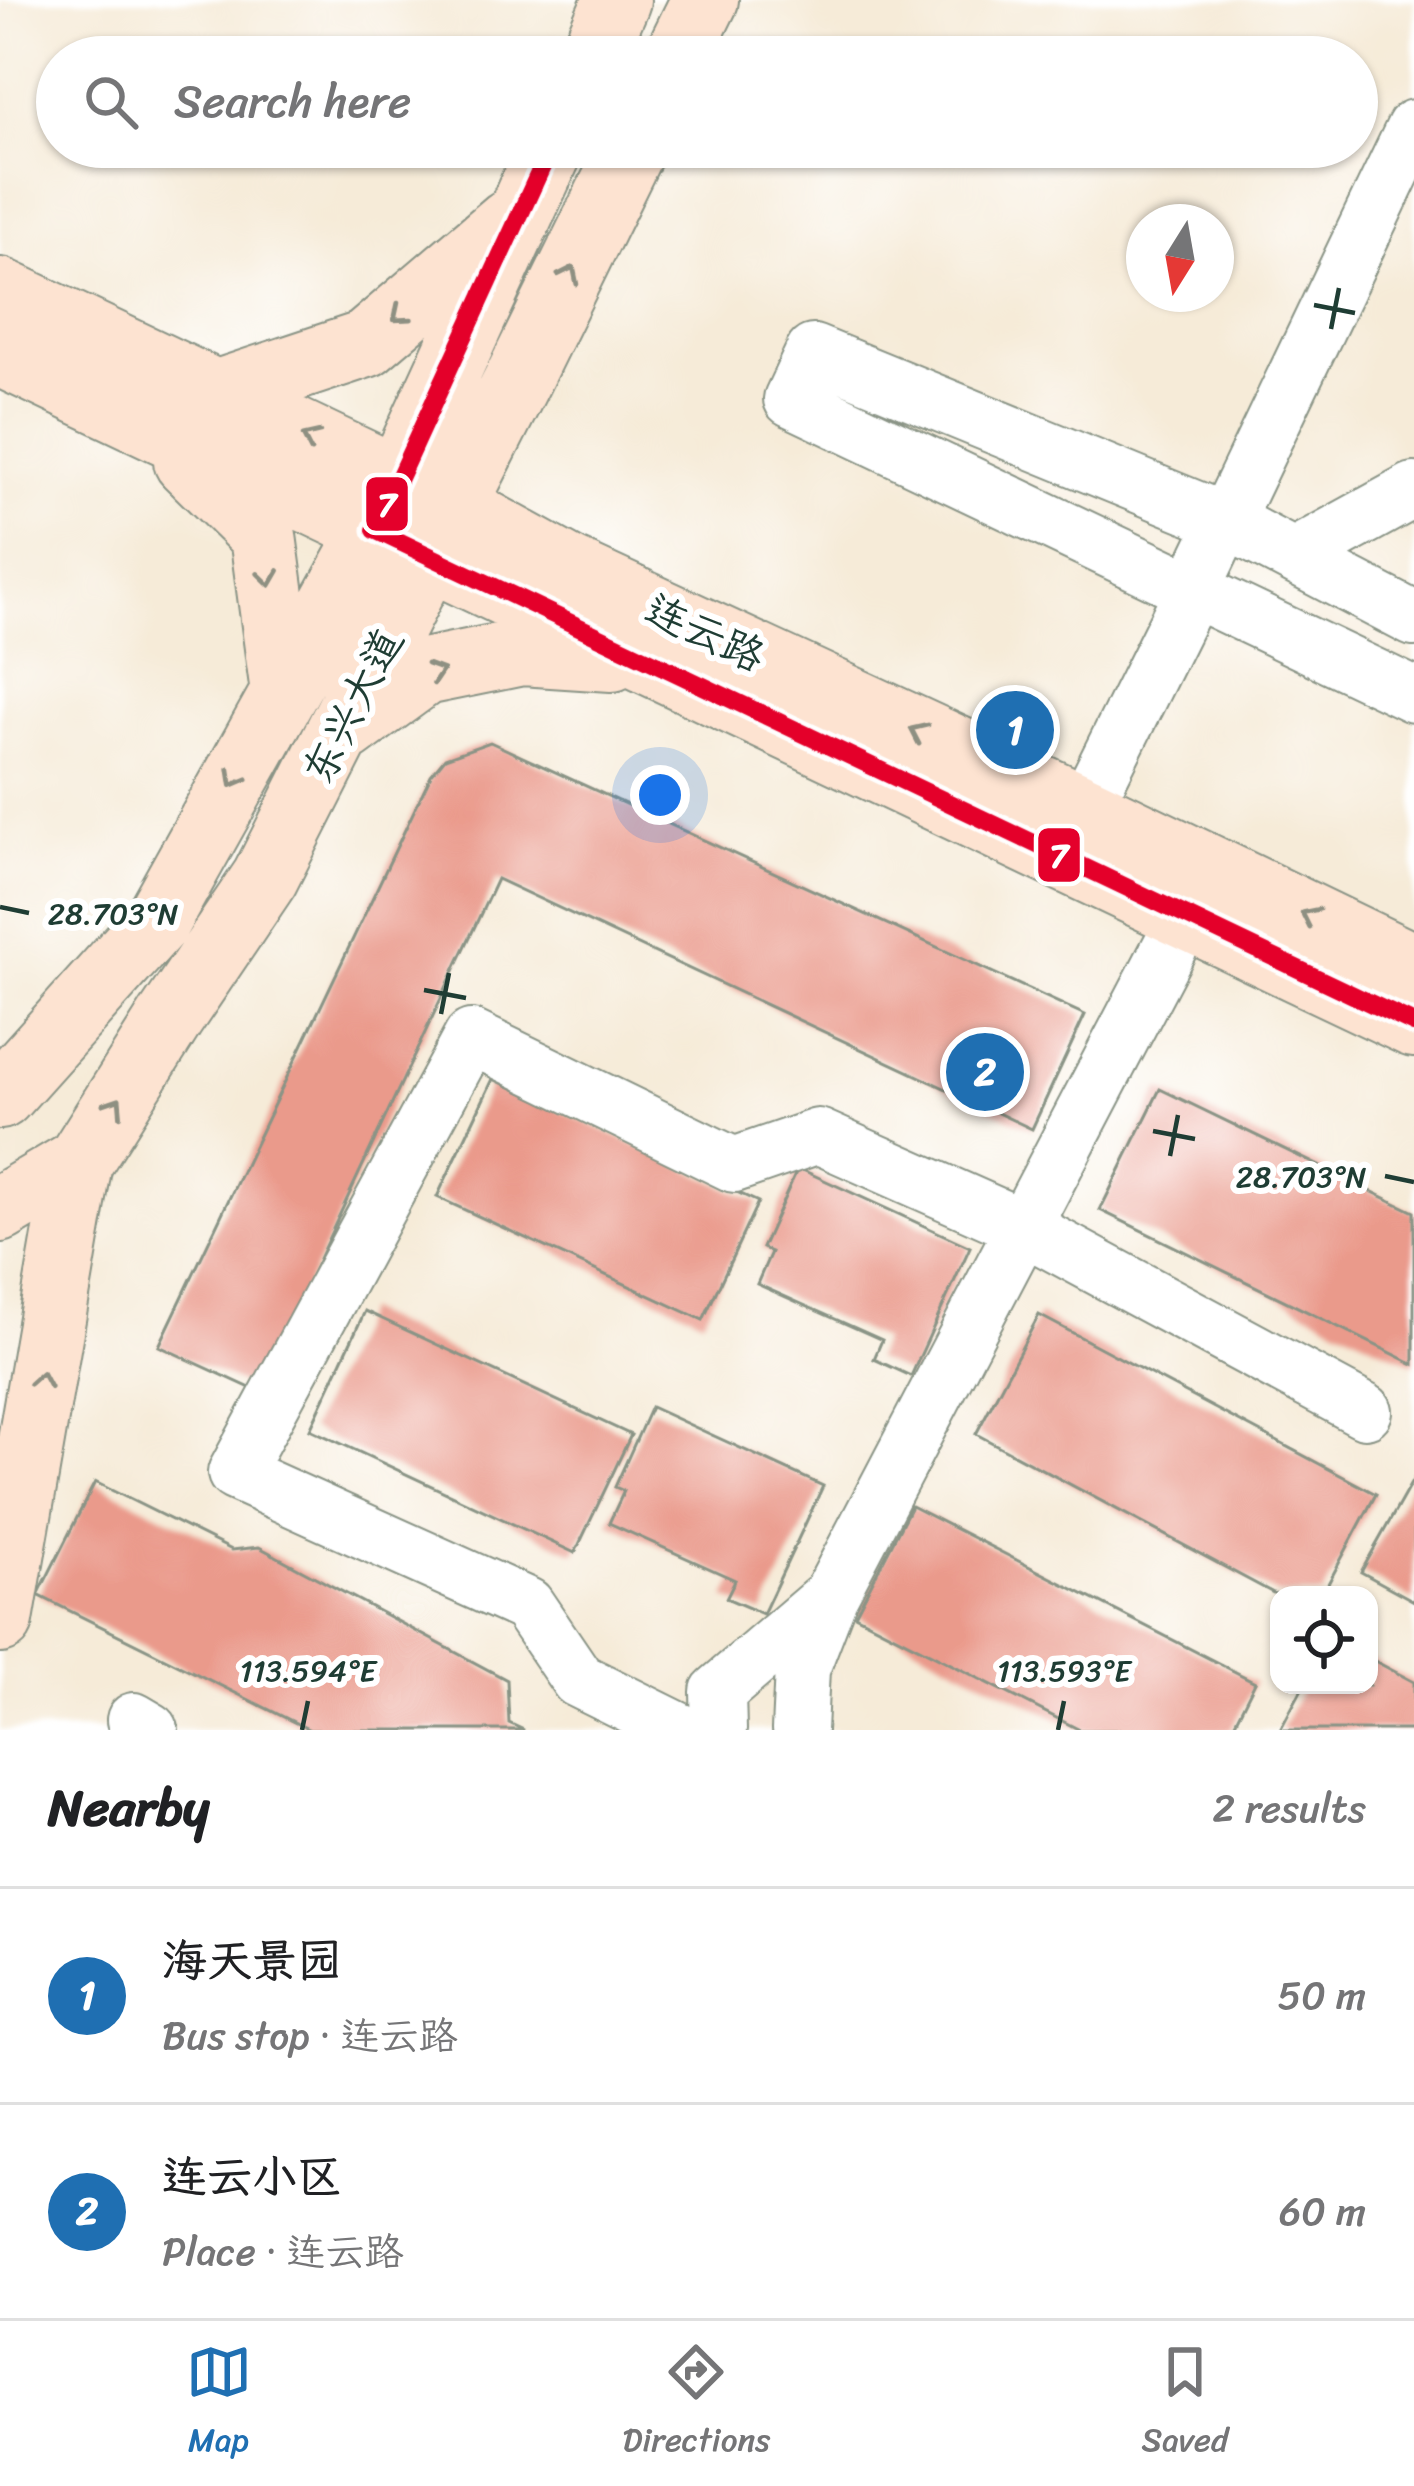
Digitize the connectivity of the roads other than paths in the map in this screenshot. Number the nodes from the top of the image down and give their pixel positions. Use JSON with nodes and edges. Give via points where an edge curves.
{"nodes":[{"id":1,"x":617,"y":0,"type":"edge"},
{"id":2,"x":705,"y":0,"type":"edge"},
{"id":3,"x":601,"y":36,"type":"edge"},
{"id":4,"x":687,"y":36,"type":"edge"},
{"id":5,"x":1414,"y":128,"type":"edge"},
{"id":6,"x":541,"y":168,"type":"edge"},
{"id":7,"x":622,"y":168,"type":"edge"},
{"id":8,"x":521,"y":212,"type":"junction"},
{"id":9,"x":0,"y":291,"type":"edge"},
{"id":10,"x":0,"y":353,"type":"edge"},
{"id":11,"x":518,"y":379,"type":"junction"},
{"id":12,"x":215,"y":394,"type":"junction"},
{"id":13,"x":151,"y":424,"type":"junction"},
{"id":14,"x":1414,"y":490,"type":"edge"},
{"id":15,"x":414,"y":519,"type":"junction"},
{"id":16,"x":1226,"y":521,"type":"junction"},
{"id":17,"x":1294,"y":556,"type":"junction"},
{"id":18,"x":569,"y":570,"type":"junction"},
{"id":19,"x":1193,"y":589,"type":"junction"},
{"id":20,"x":1414,"y":619,"type":"edge"},
{"id":21,"x":646,"y":661,"type":"junction"},
{"id":22,"x":284,"y":692,"type":"junction"},
{"id":23,"x":1414,"y":695,"type":"edge"},
{"id":24,"x":338,"y":734,"type":"junction"},
{"id":25,"x":1073,"y":833,"type":"junction"},
{"id":26,"x":1186,"y":916,"type":"junction"},
{"id":27,"x":1414,"y":967,"type":"edge"},
{"id":28,"x":1414,"y":1024,"type":"edge"},
{"id":29,"x":0,"y":1096,"type":"edge"},
{"id":30,"x":79,"y":1162,"type":"junction"},
{"id":31,"x":0,"y":1209,"type":"edge"},
{"id":32,"x":1023,"y":1227,"type":"junction"},
{"id":33,"x":1365,"y":1411,"type":"dead end"},
{"id":34,"x":830,"y":1596,"type":"junction"},
{"id":35,"x":0,"y":1620,"type":"edge"},
{"id":36,"x":679,"y":1730,"type":"edge"},
{"id":37,"x":719,"y":1730,"type":"edge"},
{"id":38,"x":799,"y":1730,"type":"edge"}],
"edges":[{"from":1,"to":3,"type":"street"},
{"from":2,"to":4,"type":"street"},
{"from":5,"to":16,"type":"street"},
{"from":6,"to":8,"type":"street"},
{"from":11,"to":7,"type":"street","name":"东兴大道","one_way":true},
{"from":8,"to":12,"type":"street","one_way":true,"via":[[366,344]]},
{"from":8,"to":15,"type":"street"},
{"from":9,"to":12,"type":"street","name":"连云路"},
{"from":10,"to":13,"type":"street"},
{"from":11,"to":15,"type":"street","name":"东兴大道"},
{"from":11,"to":18,"type":"street","via":[[512,477]]},
{"from":15,"to":12,"type":"street","name":"连云路","one_way":true},
{"from":13,"to":15,"type":"street"},
{"from":13,"to":22,"type":"street","one_way":true,"via":[[263,536]]},
{"from":14,"to":17,"type":"street"},
{"from":15,"to":18,"type":"street","name":"连云路"},
{"from":15,"to":21,"type":"street","name":"连云路"},
{"from":15,"to":22,"type":"street","name":"东兴大道"},
{"from":15,"to":24,"type":"street","name":"东兴大道"},
{"from":16,"to":17,"type":"street"},
{"from":16,"to":19,"type":"street"},
{"from":16,"to":19,"type":"street","via":[[813,352],[790,399]]},
{"from":17,"to":20,"type":"street"},
{"from":25,"to":18,"type":"street","name":"连云路","one_way":true},
{"from":19,"to":23,"type":"street"},
{"from":19,"to":25,"type":"street"},
{"from":24,"to":21,"type":"street","one_way":true,"via":[[424,672],[522,652]]},
{"from":21,"to":25,"type":"street","name":"连云路"},
{"from":22,"to":29,"type":"street","name":"东兴大道","one_way":true,"via":[[155,922]]},
{"from":30,"to":24,"type":"street","name":"东兴大道","one_way":true,"via":[[265,878]]},
{"from":25,"to":26,"type":"street","name":"连云路"},
{"from":27,"to":25,"type":"street","name":"连云路","one_way":true},
{"from":26,"to":28,"type":"street","name":"连云路"},
{"from":26,"to":32,"type":"street"},
{"from":30,"to":31,"type":"street","name":"东兴大道"},
{"from":35,"to":30,"type":"street","one_way":true},
{"from":32,"to":33,"type":"street"},
{"from":32,"to":34,"type":"street"},
{"from":32,"to":36,"type":"street","via":[[818,1136],[734,1165],[471,1037],[235,1473],[526,1605],[578,1680]]},
{"from":34,"to":37,"type":"street","via":[[718,1692]]},
{"from":34,"to":38,"type":"street","via":[[802,1669]]}]}
